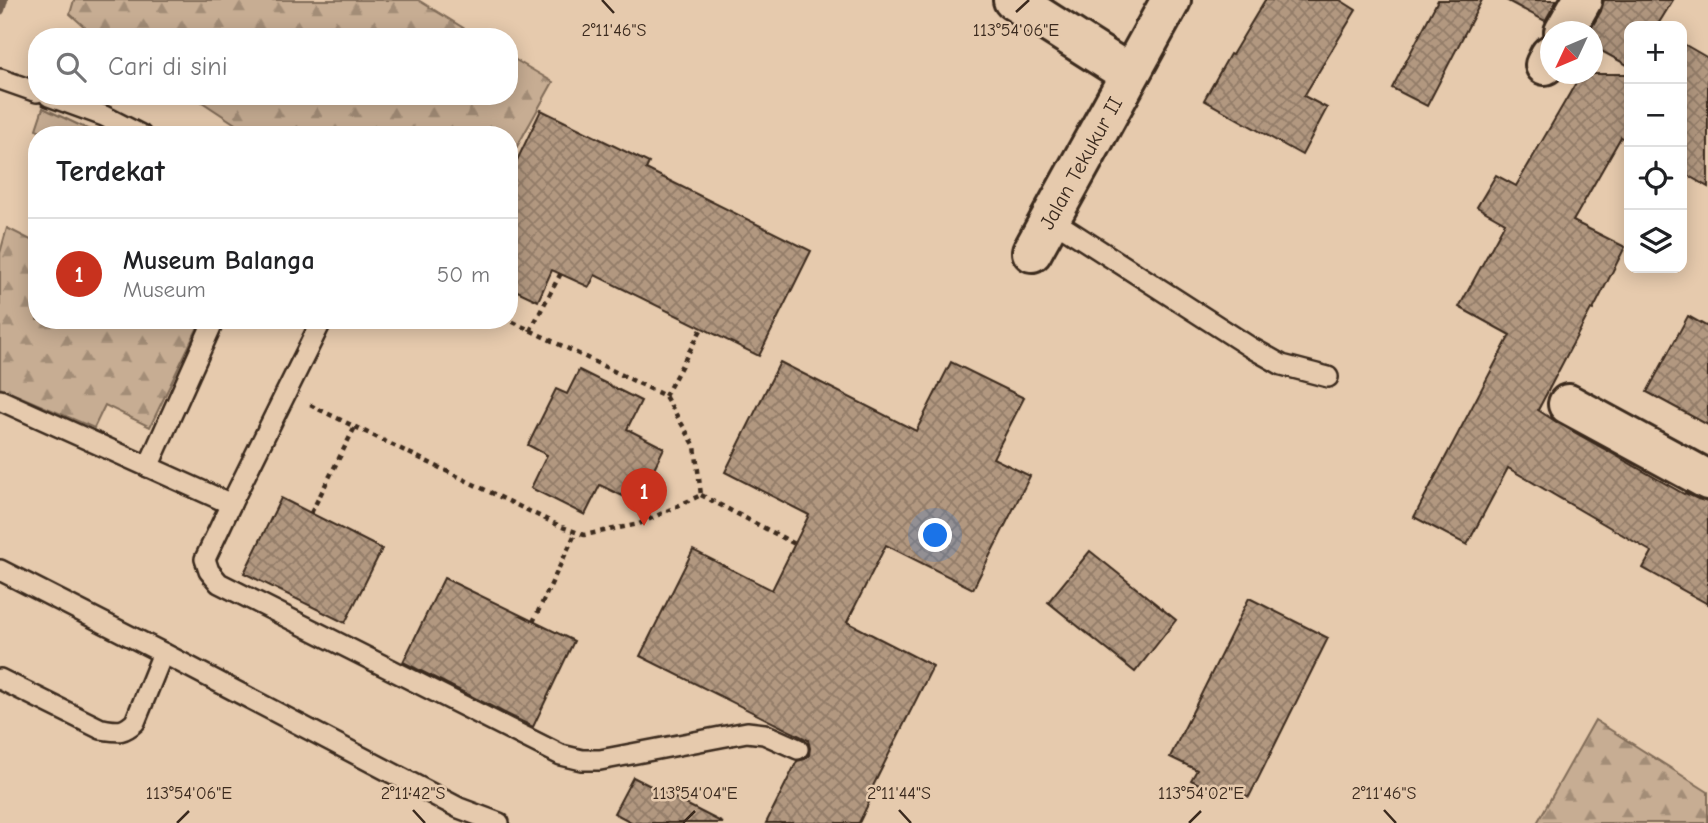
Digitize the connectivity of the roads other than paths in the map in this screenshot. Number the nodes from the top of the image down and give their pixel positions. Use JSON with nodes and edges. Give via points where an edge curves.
{"nodes":[{"id":1,"x":1013,"y":0,"type":"edge"},
{"id":2,"x":1171,"y":0,"type":"edge"},
{"id":3,"x":1582,"y":0,"type":"edge"},
{"id":4,"x":1570,"y":21,"type":"edge"},
{"id":5,"x":1129,"y":74,"type":"junction"},
{"id":6,"x":0,"y":79,"type":"edge"},
{"id":7,"x":28,"y":89,"type":"edge"},
{"id":8,"x":74,"y":105,"type":"edge"},
{"id":9,"x":123,"y":126,"type":"edge"},
{"id":10,"x":1051,"y":219,"type":"junction"},
{"id":11,"x":1032,"y":252,"type":"dead end"},
{"id":12,"x":210,"y":329,"type":"edge"},
{"id":13,"x":318,"y":329,"type":"edge"},
{"id":14,"x":1328,"y":377,"type":"dead end"},
{"id":15,"x":0,"y":400,"type":"edge"},
{"id":16,"x":1568,"y":404,"type":"dead end"},
{"id":17,"x":148,"y":467,"type":"junction"},
{"id":18,"x":1708,"y":480,"type":"edge"},
{"id":19,"x":231,"y":504,"type":"junction"},
{"id":20,"x":0,"y":570,"type":"edge"},
{"id":21,"x":163,"y":653,"type":"junction"},
{"id":22,"x":0,"y":679,"type":"edge"},
{"id":23,"x":798,"y":749,"type":"dead end"},
{"id":24,"x":499,"y":823,"type":"edge"}],
"edges":[{"from":1,"to":5,"type":"street","name":"Jalan Tekukur II"},
{"from":2,"to":5,"type":"street","name":"Jalan Tekukur II"},
{"from":3,"to":4,"type":"street"},
{"from":5,"to":10,"type":"street","name":"Jalan Tekukur II"},
{"from":6,"to":7,"type":"lane"},
{"from":8,"to":9,"type":"lane"},
{"from":10,"to":11,"type":"street","name":"Jalan Tekukur II"},
{"from":10,"to":14,"type":"lane","via":[[1250,347],[1282,365]]},
{"from":12,"to":17,"type":"lane"},
{"from":13,"to":19,"type":"lane"},
{"from":15,"to":17,"type":"lane"},
{"from":16,"to":18,"type":"street"},
{"from":17,"to":19,"type":"lane"},
{"from":19,"to":23,"type":"lane","via":[[205,559],[219,583],[561,755],[600,760],[747,732]]},
{"from":20,"to":21,"type":"lane"},
{"from":21,"to":22,"type":"lane","via":[[135,722],[119,732],[101,729]]},
{"from":21,"to":24,"type":"lane","via":[[459,808]]}]}
